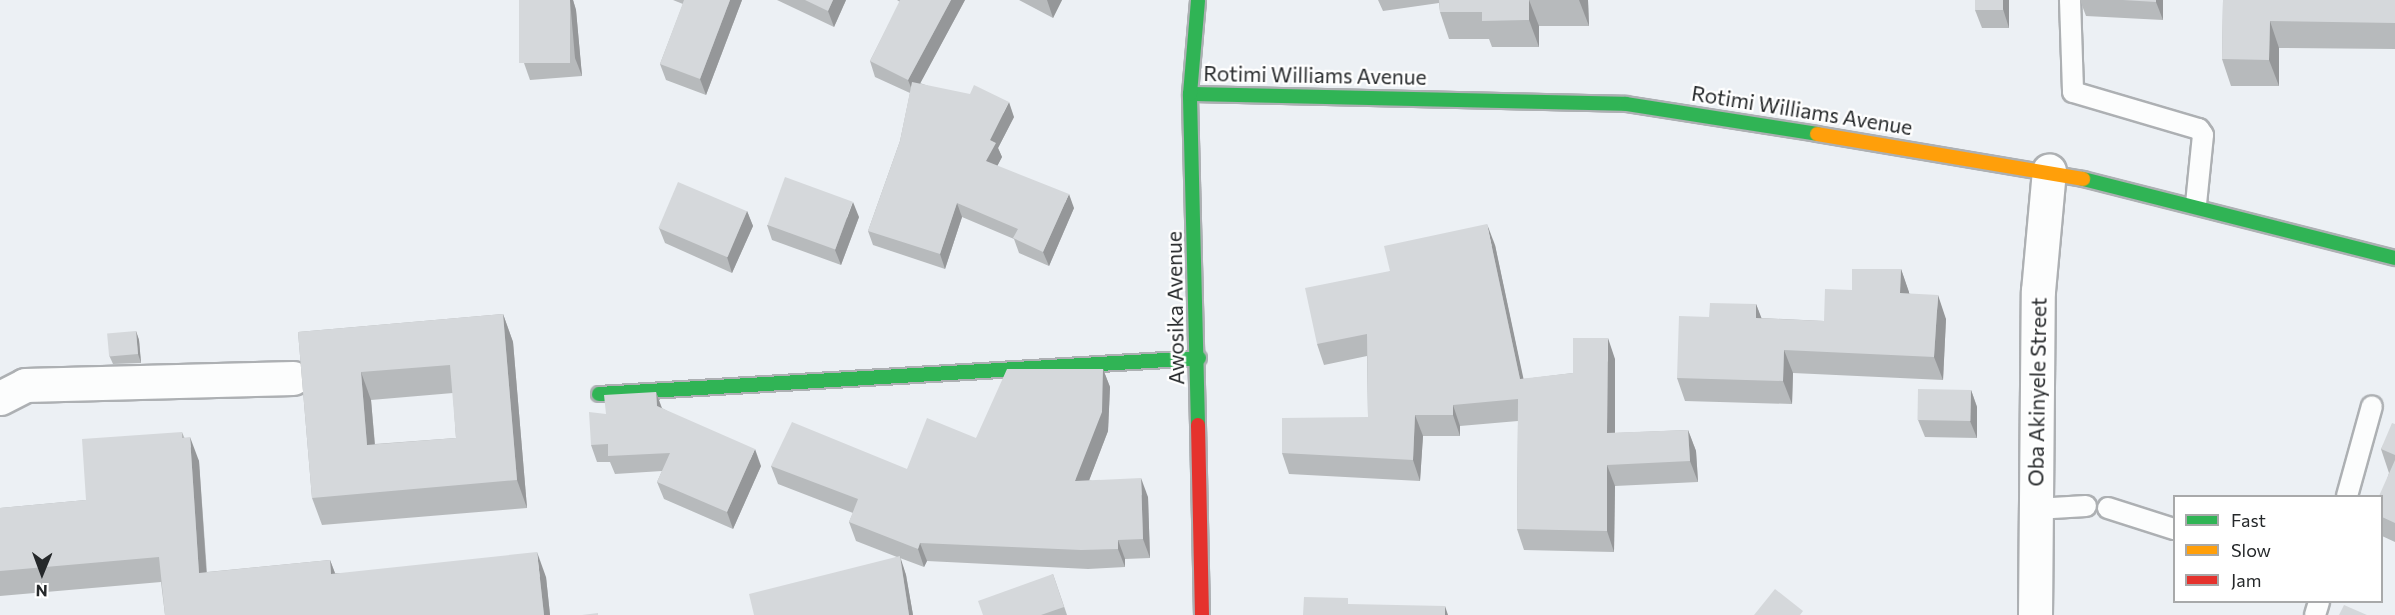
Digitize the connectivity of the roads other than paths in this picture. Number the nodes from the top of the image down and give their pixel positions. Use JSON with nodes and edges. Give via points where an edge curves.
{"nodes":[{"id":1,"x":1198,"y":0,"type":"edge"},
{"id":2,"x":2070,"y":0,"type":"edge"},
{"id":3,"x":1190,"y":93,"type":"junction"},
{"id":4,"x":2049,"y":170,"type":"junction"},
{"id":5,"x":2196,"y":204,"type":"junction"},
{"id":6,"x":2395,"y":258,"type":"edge"},
{"id":7,"x":1199,"y":358,"type":"junction"},
{"id":8,"x":293,"y":378,"type":"dead end"},
{"id":9,"x":599,"y":394,"type":"dead end"},
{"id":10,"x":0,"y":398,"type":"edge"},
{"id":11,"x":2372,"y":405,"type":"dead end"},
{"id":12,"x":2347,"y":495,"type":"edge"},
{"id":13,"x":2086,"y":506,"type":"dead end"},
{"id":14,"x":2108,"y":508,"type":"dead end"},
{"id":15,"x":2036,"y":509,"type":"junction"},
{"id":16,"x":2173,"y":528,"type":"edge"},
{"id":17,"x":1202,"y":615,"type":"edge"},
{"id":18,"x":2035,"y":615,"type":"edge"}],
"edges":[{"from":1,"to":3,"type":"street","name":"Awosika Avenue"},
{"from":2,"to":5,"type":"lane","via":[[2073,92],[2199,129],[2203,135]]},
{"from":3,"to":4,"type":"street","name":"Rotimi Williams Avenue","via":[[1626,104]]},
{"from":3,"to":7,"type":"street","name":"Awosika Avenue"},
{"from":4,"to":5,"type":"street","name":"Rotimi Williams Avenue"},
{"from":4,"to":15,"type":"street","name":"Oba Akinyele Street","via":[[2038,291]]},
{"from":5,"to":6,"type":"street","name":"Rotimi Williams Avenue"},
{"from":7,"to":9,"type":"street"},
{"from":7,"to":17,"type":"street","name":"Awosika Avenue"},
{"from":8,"to":10,"type":"street","via":[[25,385]]},
{"from":11,"to":12,"type":"lane"},
{"from":13,"to":15,"type":"lane"},
{"from":14,"to":16,"type":"lane"},
{"from":15,"to":18,"type":"street","name":"Oba Akinyele Street"}]}
